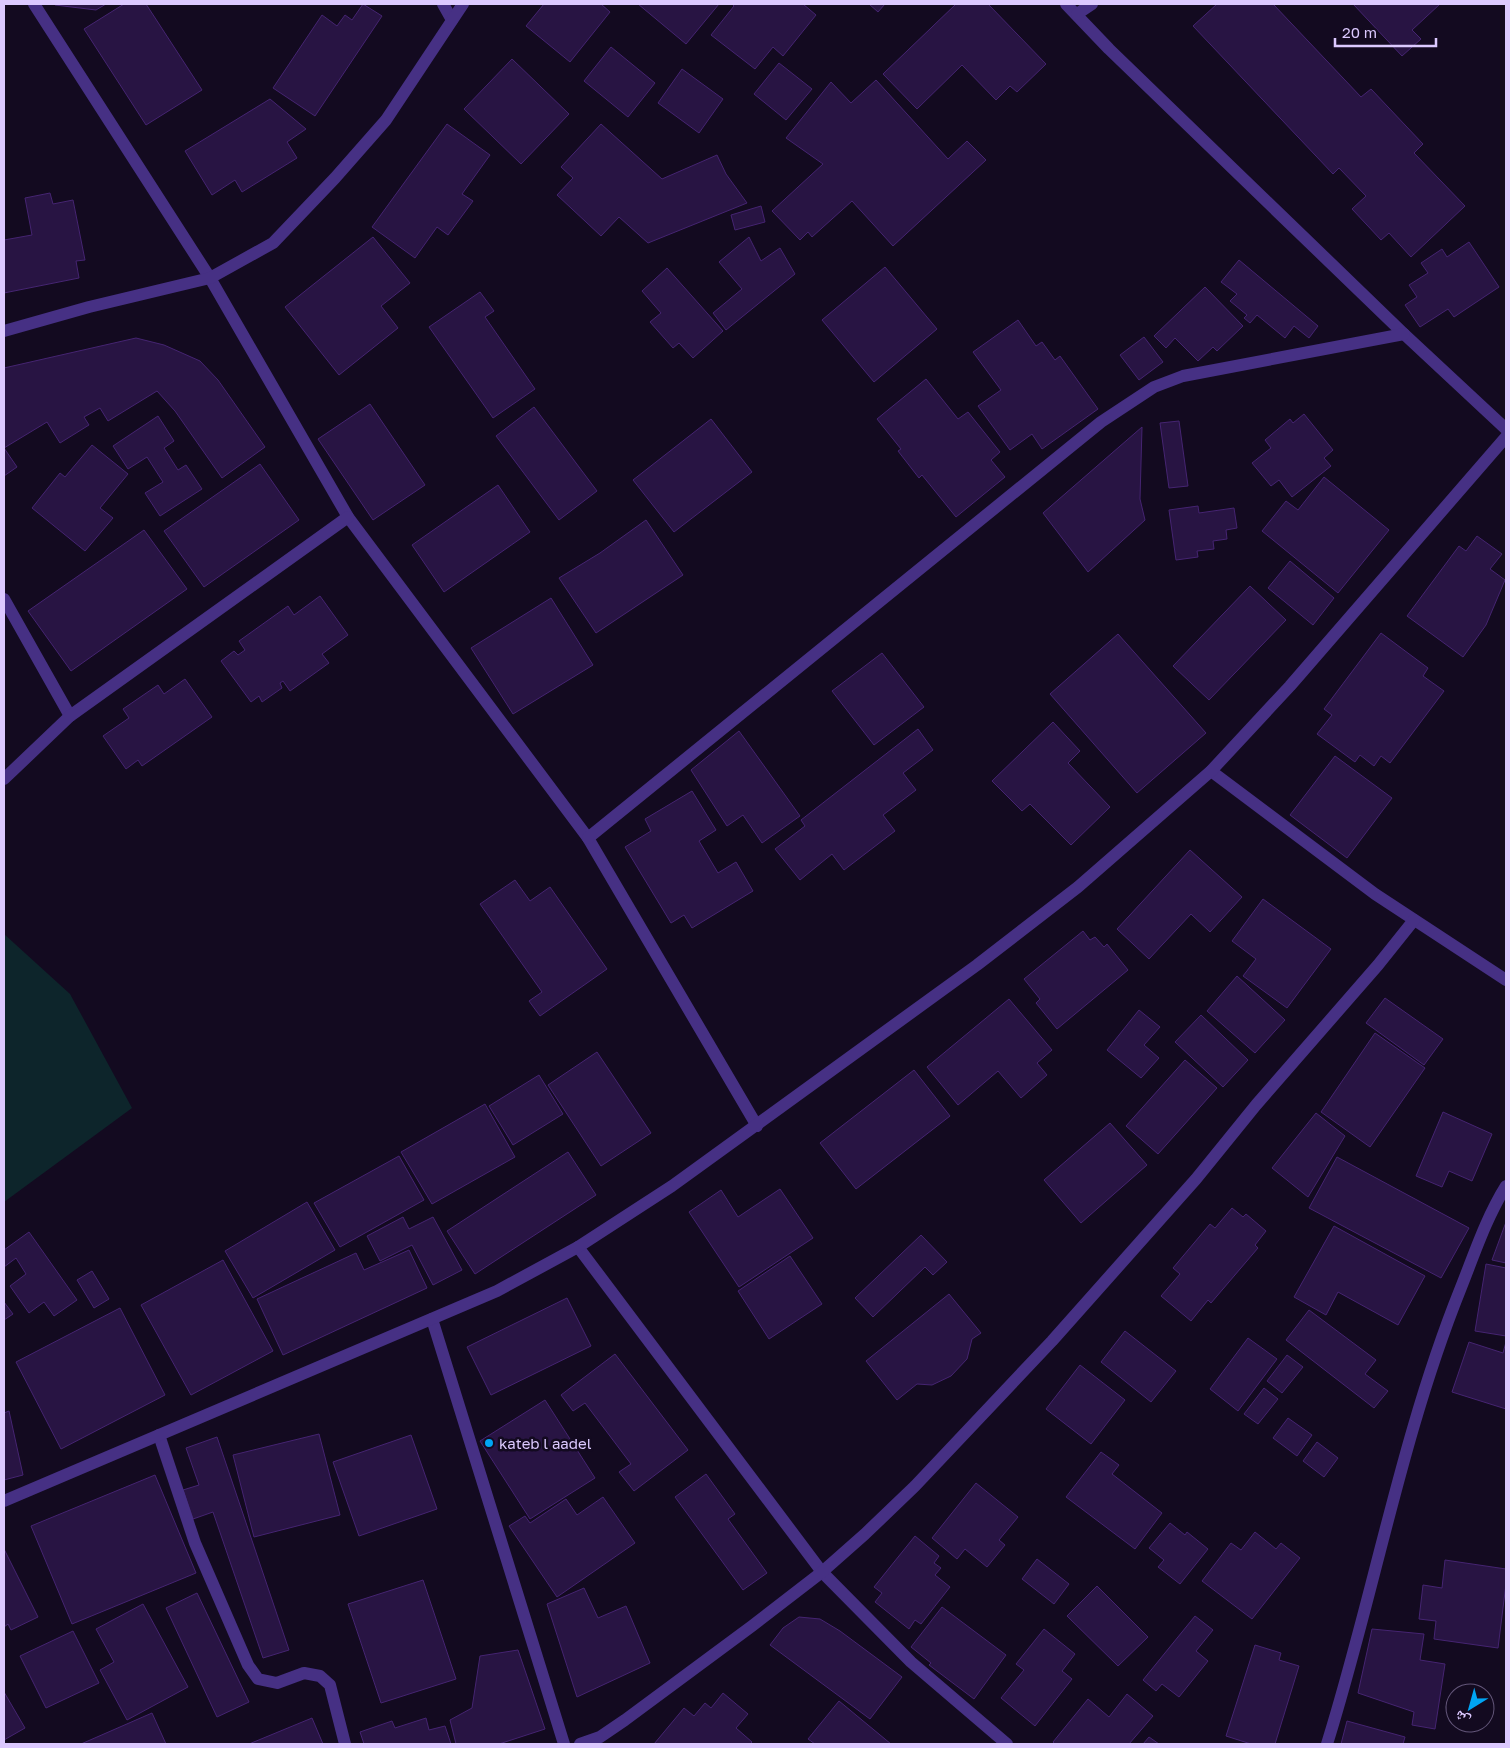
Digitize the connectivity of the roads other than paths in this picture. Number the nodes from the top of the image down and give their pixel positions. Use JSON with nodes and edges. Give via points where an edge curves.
{"nodes":[{"id":1,"x":34,"y":4,"type":"edge"},
{"id":2,"x":443,"y":4,"type":"edge"},
{"id":3,"x":463,"y":4,"type":"edge"},
{"id":4,"x":1066,"y":4,"type":"edge"},
{"id":5,"x":1092,"y":4,"type":"edge"},
{"id":6,"x":1076,"y":14,"type":"junction"},
{"id":7,"x":452,"y":20,"type":"junction"},
{"id":8,"x":210,"y":278,"type":"junction"},
{"id":9,"x":4,"y":331,"type":"edge"},
{"id":10,"x":1404,"y":334,"type":"junction"},
{"id":11,"x":1506,"y":429,"type":"edge"},
{"id":12,"x":1506,"y":437,"type":"edge"},
{"id":13,"x":348,"y":517,"type":"junction"},
{"id":14,"x":4,"y":599,"type":"edge"},
{"id":15,"x":70,"y":716,"type":"junction"},
{"id":16,"x":1211,"y":771,"type":"junction"},
{"id":17,"x":4,"y":779,"type":"edge"},
{"id":18,"x":588,"y":838,"type":"junction"},
{"id":19,"x":1414,"y":920,"type":"junction"},
{"id":20,"x":1506,"y":980,"type":"edge"},
{"id":21,"x":757,"y":1126,"type":"junction"},
{"id":22,"x":1506,"y":1186,"type":"edge"},
{"id":23,"x":578,"y":1247,"type":"junction"},
{"id":24,"x":432,"y":1319,"type":"junction"},
{"id":25,"x":159,"y":1435,"type":"junction"},
{"id":26,"x":4,"y":1501,"type":"edge"},
{"id":27,"x":822,"y":1572,"type":"junction"},
{"id":28,"x":604,"y":1741,"type":"edge"},
{"id":29,"x":345,"y":1744,"type":"edge"},
{"id":30,"x":564,"y":1744,"type":"edge"},
{"id":31,"x":580,"y":1744,"type":"edge"},
{"id":32,"x":1007,"y":1744,"type":"edge"},
{"id":33,"x":1327,"y":1744,"type":"edge"}],
"edges":[{"from":1,"to":8,"type":"street"},
{"from":2,"to":7,"type":"street"},
{"from":3,"to":7,"type":"street"},
{"from":4,"to":6,"type":"street"},
{"from":5,"to":6,"type":"street"},
{"from":6,"to":10,"type":"street"},
{"from":7,"to":8,"type":"street","via":[[386,120],[335,178],[273,243]]},
{"from":8,"to":9,"type":"street"},
{"from":8,"to":13,"type":"street"},
{"from":10,"to":11,"type":"street"},
{"from":10,"to":18,"type":"street","via":[[1183,376],[1137,397],[1101,422]]},
{"from":12,"to":16,"type":"street","via":[[1290,686]]},
{"from":13,"to":15,"type":"street"},
{"from":13,"to":18,"type":"street"},
{"from":14,"to":15,"type":"street"},
{"from":15,"to":17,"type":"street"},
{"from":16,"to":19,"type":"street","via":[[1321,855]]},
{"from":16,"to":21,"type":"street","via":[[1078,887]]},
{"from":18,"to":21,"type":"street"},
{"from":19,"to":20,"type":"street"},
{"from":19,"to":27,"type":"street","via":[[1196,1179],[1052,1341],[915,1486]]},
{"from":21,"to":23,"type":"street"},
{"from":22,"to":33,"type":"street","via":[[1492,1211],[1437,1350],[1400,1471]]},
{"from":23,"to":24,"type":"street","via":[[497,1291]]},
{"from":23,"to":27,"type":"street"},
{"from":24,"to":25,"type":"street"},
{"from":24,"to":30,"type":"street"},
{"from":25,"to":26,"type":"street"},
{"from":25,"to":29,"type":"street","via":[[195,1543],[248,1665],[258,1679],[277,1683],[304,1673],[320,1676],[330,1685]]},
{"from":27,"to":28,"type":"street","via":[[625,1720]]},
{"from":27,"to":32,"type":"street","via":[[911,1662]]},
{"from":28,"to":31,"type":"street"}]}
